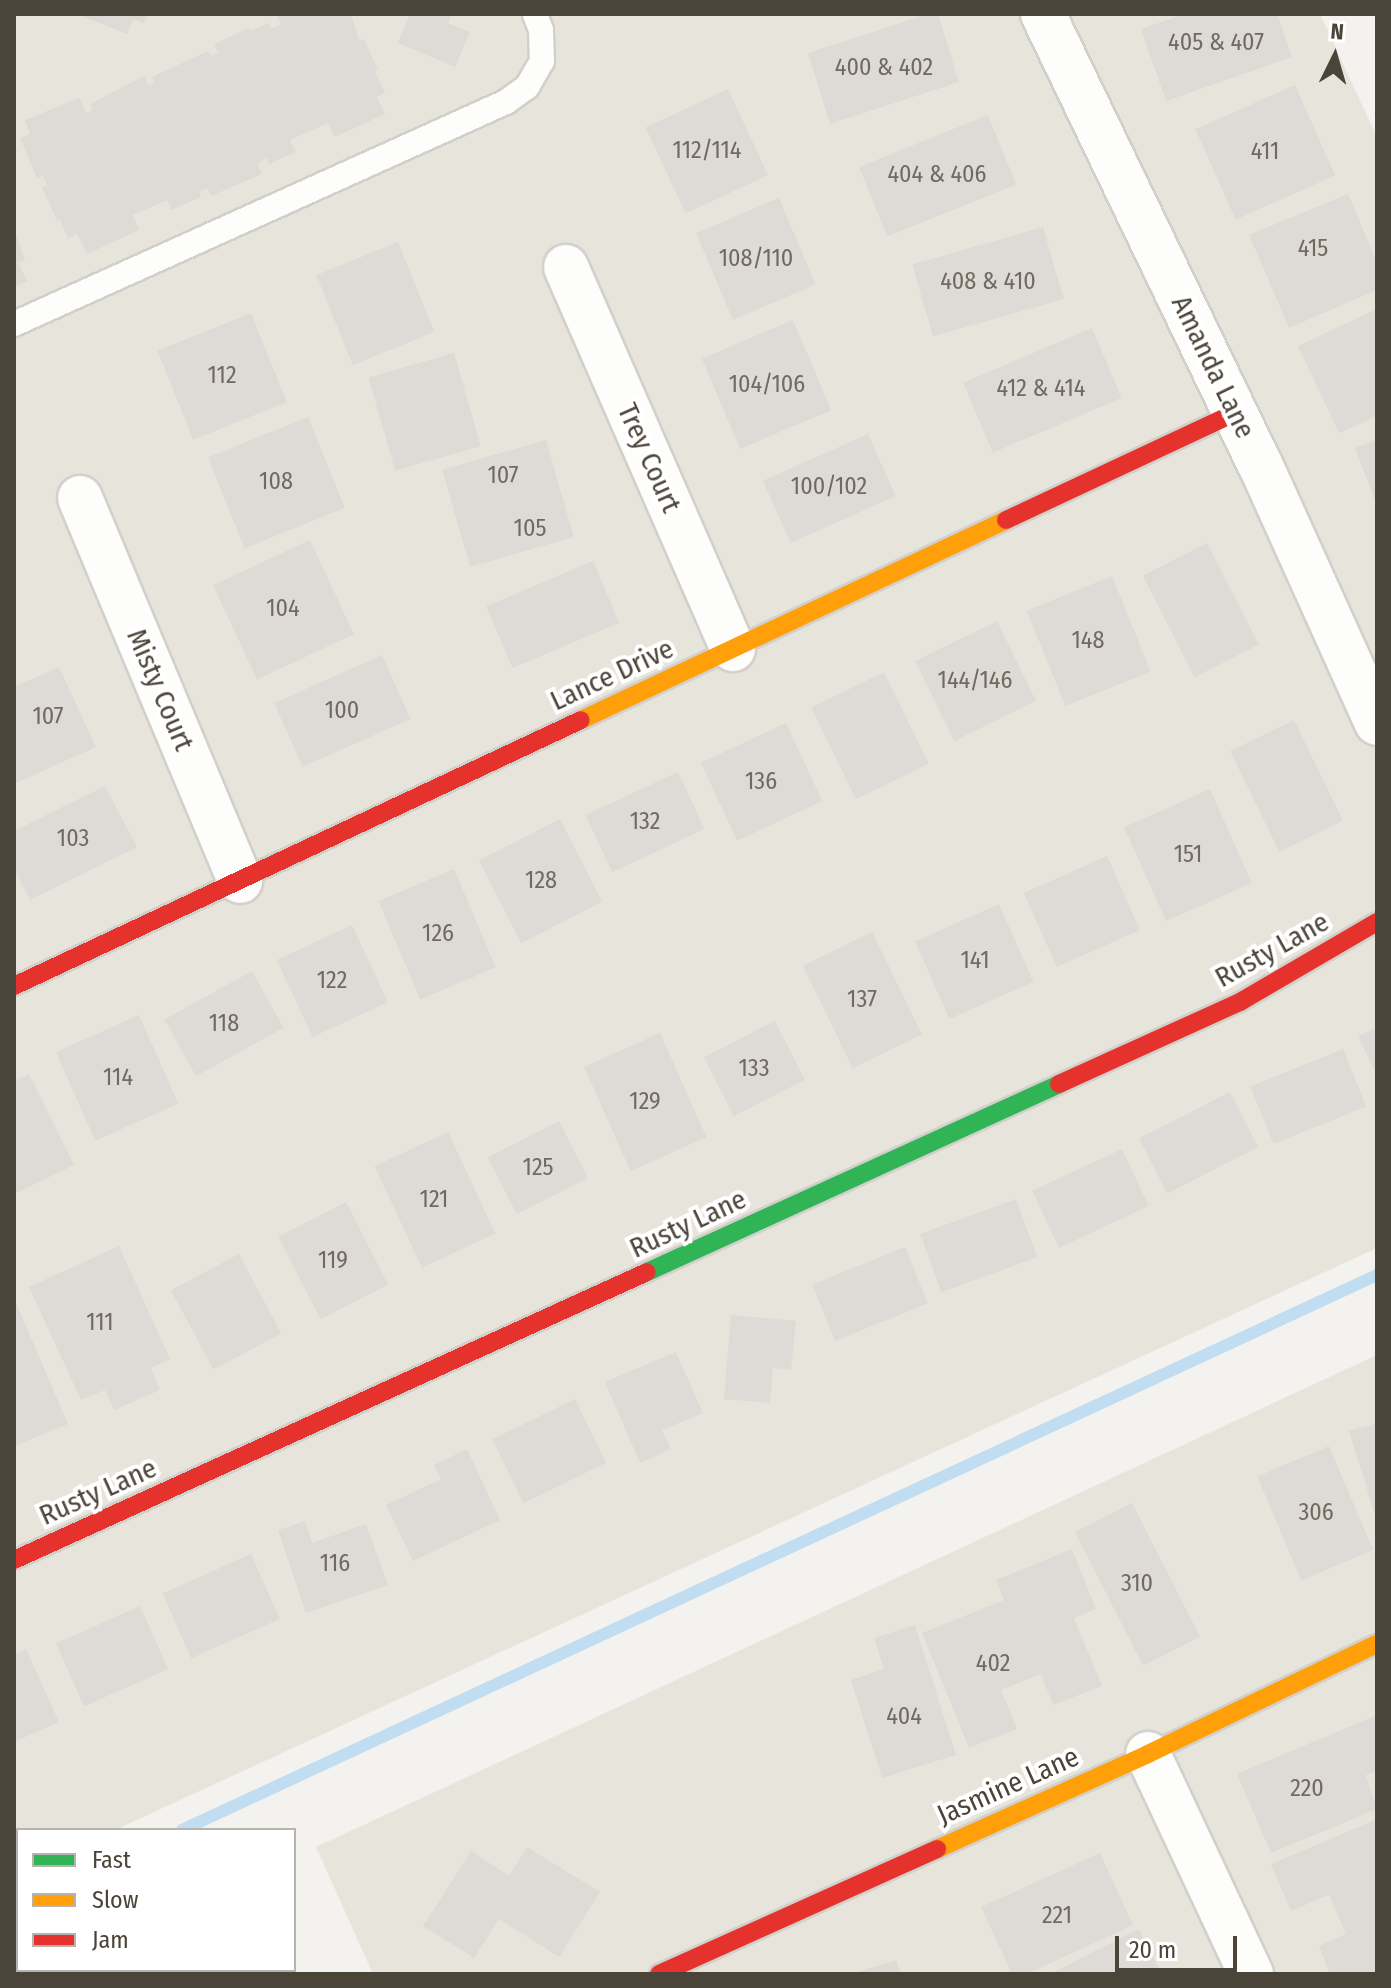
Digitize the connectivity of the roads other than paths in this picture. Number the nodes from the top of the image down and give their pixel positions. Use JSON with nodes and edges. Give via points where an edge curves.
{"nodes":[{"id":1,"x":535,"y":14,"type":"edge"},
{"id":2,"x":1043,"y":14,"type":"edge"},
{"id":3,"x":566,"y":267,"type":"dead end"},
{"id":4,"x":14,"y":324,"type":"edge"},
{"id":5,"x":1234,"y":413,"type":"junction"},
{"id":6,"x":80,"y":498,"type":"dead end"},
{"id":7,"x":733,"y":649,"type":"junction"},
{"id":8,"x":1377,"y":723,"type":"edge"},
{"id":9,"x":240,"y":881,"type":"junction"},
{"id":10,"x":1377,"y":922,"type":"edge"},
{"id":11,"x":14,"y":986,"type":"edge"},
{"id":12,"x":14,"y":1560,"type":"edge"},
{"id":13,"x":1377,"y":1644,"type":"edge"},
{"id":14,"x":1148,"y":1754,"type":"junction"},
{"id":15,"x":659,"y":1974,"type":"edge"},
{"id":16,"x":1251,"y":1974,"type":"edge"}],
"edges":[{"from":1,"to":4,"type":"lane","via":[[542,61],[527,87],[506,102]]},
{"from":2,"to":5,"type":"street","name":"Amanda Lane"},
{"from":3,"to":7,"type":"street","name":"Trey Court"},
{"from":5,"to":7,"type":"street","name":"Lance Drive"},
{"from":5,"to":8,"type":"street","name":"Amanda Lane"},
{"from":6,"to":9,"type":"street","name":"Misty Court"},
{"from":7,"to":9,"type":"street","name":"Lance Drive"},
{"from":9,"to":11,"type":"street","name":"Lance Drive"},
{"from":10,"to":12,"type":"street","name":"Rusty Lane","via":[[1240,1002]]},
{"from":13,"to":14,"type":"street","name":"Jasmine Lane"},
{"from":14,"to":15,"type":"street","name":"Jasmine Lane"},
{"from":14,"to":16,"type":"street"}]}
